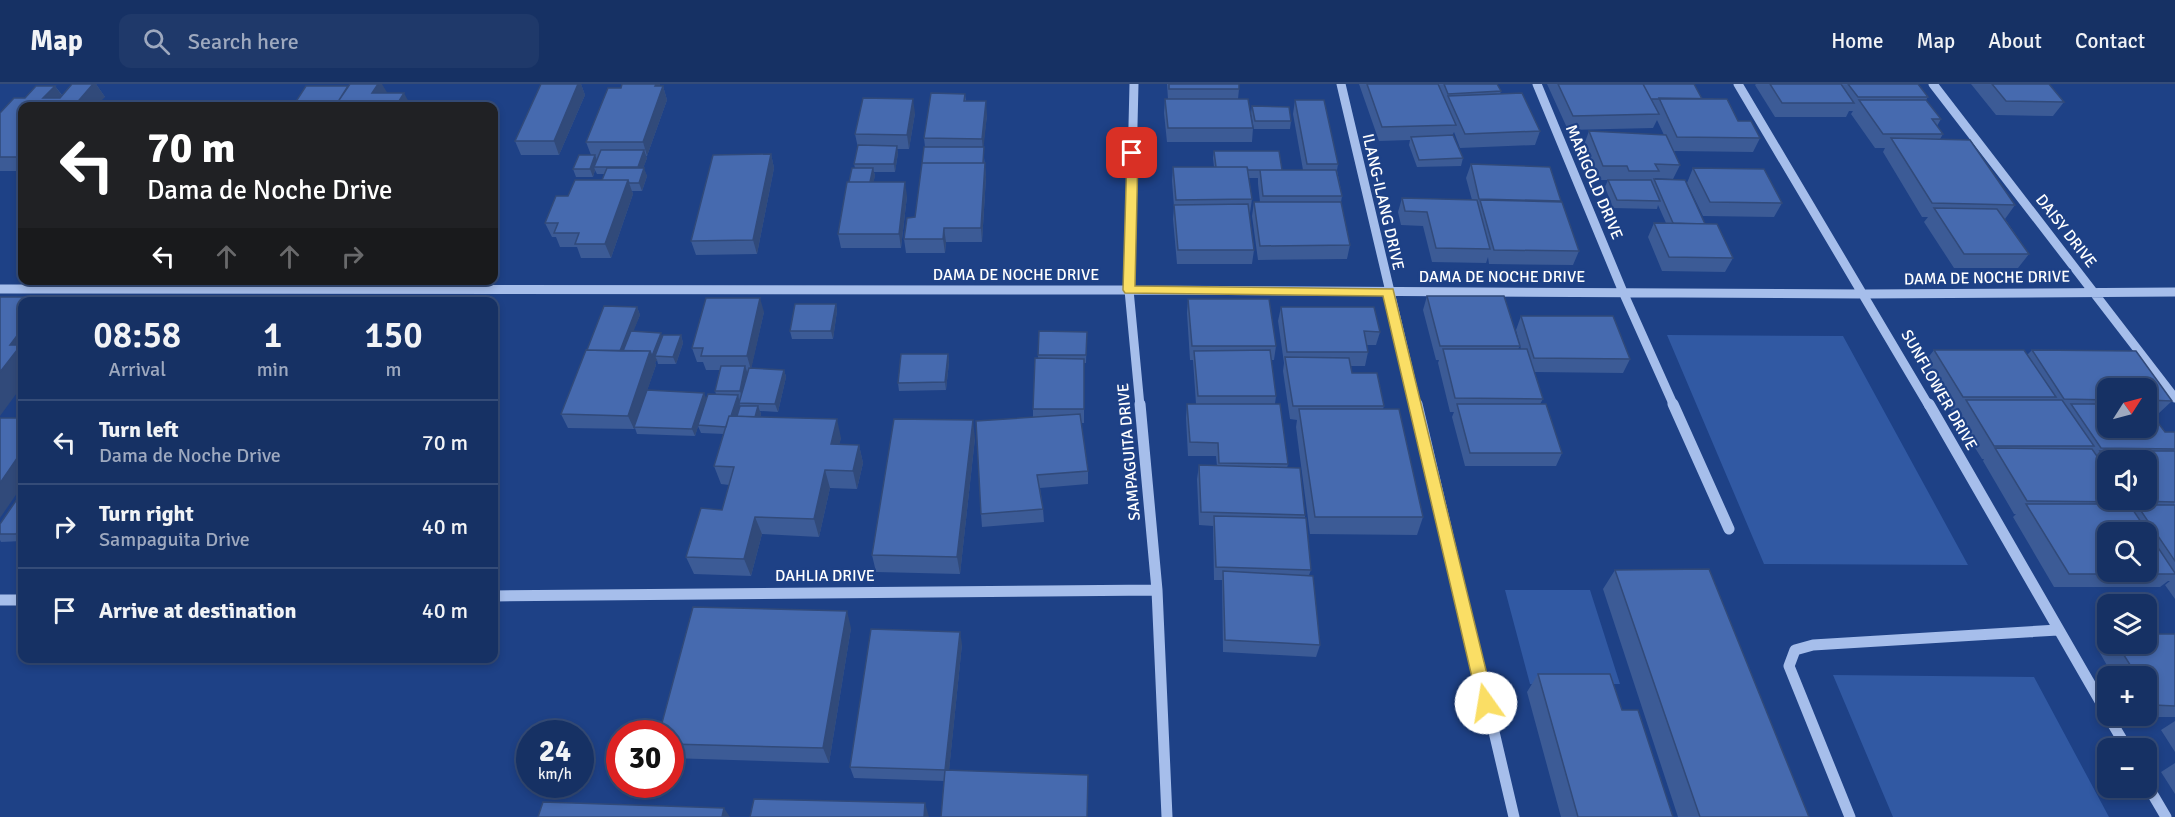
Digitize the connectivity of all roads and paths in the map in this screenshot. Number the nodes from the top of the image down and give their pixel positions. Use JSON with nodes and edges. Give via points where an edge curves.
{"nodes":[{"id":1,"x":1134,"y":84,"type":"edge"},
{"id":2,"x":1341,"y":84,"type":"edge"},
{"id":3,"x":1537,"y":84,"type":"edge"},
{"id":4,"x":1738,"y":84,"type":"edge"},
{"id":5,"x":1933,"y":84,"type":"edge"},
{"id":6,"x":0,"y":289,"type":"edge"},
{"id":7,"x":1129,"y":290,"type":"junction"},
{"id":8,"x":2093,"y":291,"type":"junction"},
{"id":9,"x":1388,"y":292,"type":"junction"},
{"id":10,"x":1623,"y":292,"type":"junction"},
{"id":11,"x":2175,"y":292,"type":"edge"},
{"id":12,"x":1865,"y":294,"type":"junction"},
{"id":13,"x":2175,"y":398,"type":"edge"},
{"id":14,"x":1729,"y":529,"type":"dead end"},
{"id":15,"x":1157,"y":590,"type":"junction"},
{"id":16,"x":498,"y":596,"type":"edge"},
{"id":17,"x":0,"y":600,"type":"edge"},
{"id":18,"x":18,"y":600,"type":"edge"},
{"id":19,"x":2058,"y":630,"type":"junction"},
{"id":20,"x":2097,"y":696,"type":"edge"},
{"id":21,"x":2155,"y":798,"type":"edge"},
{"id":22,"x":1167,"y":817,"type":"edge"},
{"id":23,"x":1514,"y":817,"type":"edge"},
{"id":24,"x":1850,"y":817,"type":"edge"},
{"id":25,"x":2166,"y":817,"type":"edge"}],
"edges":[{"from":1,"to":7,"type":"street","name":"SAMPAGUITA DRIVE"},
{"from":2,"to":9,"type":"street","name":"ILANG-ILANG DRIVE"},
{"from":3,"to":10,"type":"street","name":"MARIGOLD DRIVE"},
{"from":4,"to":12,"type":"street","name":"SUNFLOWER DRIVE"},
{"from":5,"to":8,"type":"street","name":"DAISY DRIVE"},
{"from":6,"to":7,"type":"street","name":"DAMA DE NOCHE DRIVE"},
{"from":7,"to":9,"type":"street","name":"DAMA DE NOCHE DRIVE"},
{"from":7,"to":15,"type":"street","name":"SAMPAGUITA DRIVE"},
{"from":8,"to":11,"type":"street","name":"DAMA DE NOCHE DRIVE"},
{"from":8,"to":12,"type":"street","name":"DAMA DE NOCHE DRIVE"},
{"from":8,"to":13,"type":"street","name":"DAISY DRIVE"},
{"from":9,"to":10,"type":"street","name":"DAMA DE NOCHE DRIVE"},
{"from":9,"to":23,"type":"street","name":"ILANG-ILANG DRIVE"},
{"from":10,"to":12,"type":"street","name":"DAMA DE NOCHE DRIVE"},
{"from":10,"to":14,"type":"street","name":"MARIGOLD DRIVE"},
{"from":12,"to":19,"type":"street","name":"SUNFLOWER DRIVE"},
{"from":15,"to":16,"type":"street","name":"DAHLIA DRIVE"},
{"from":15,"to":22,"type":"street","name":"SAMPAGUITA DRIVE"},
{"from":17,"to":18,"type":"street"},
{"from":19,"to":20,"type":"street","name":"SUNFLOWER DRIVE"},
{"from":19,"to":24,"type":"street","via":[[1813,645],[1795,650],[1789,666]]},
{"from":21,"to":25,"type":"street"}]}
